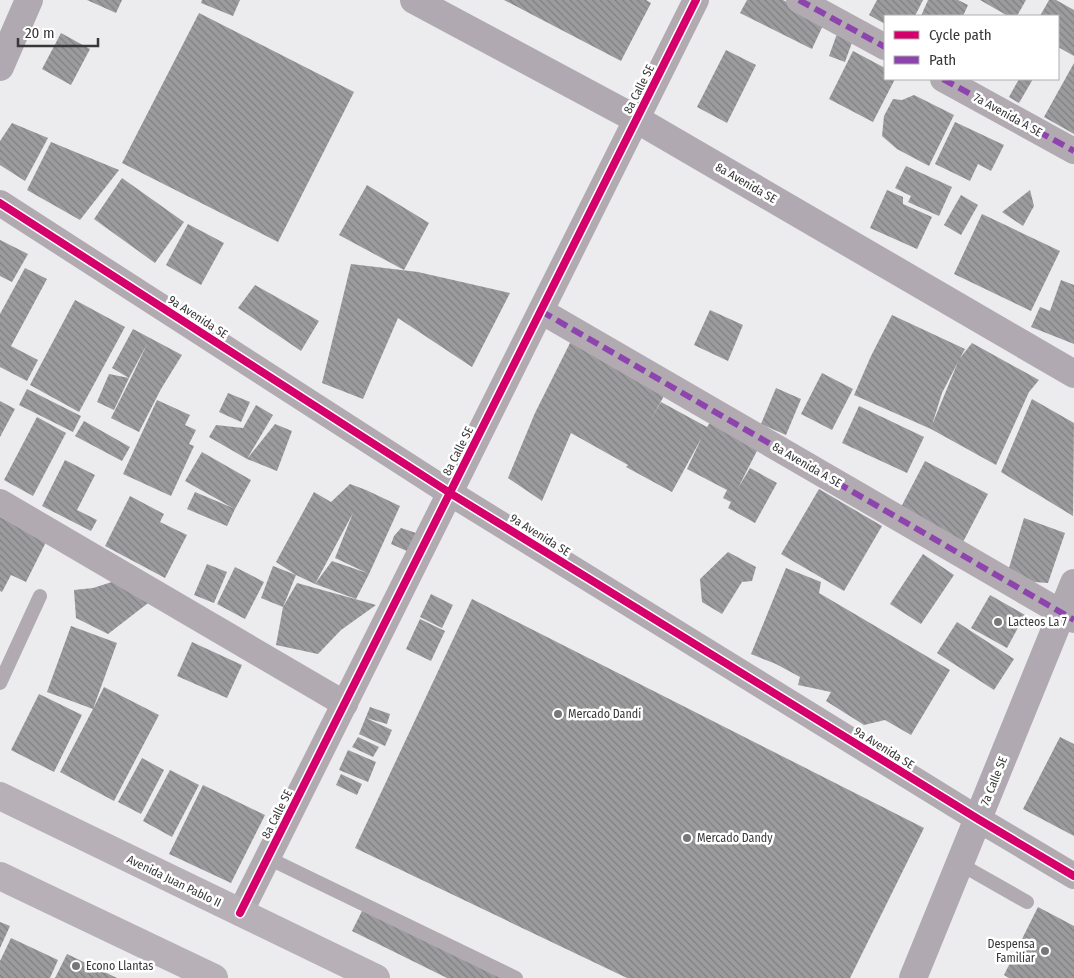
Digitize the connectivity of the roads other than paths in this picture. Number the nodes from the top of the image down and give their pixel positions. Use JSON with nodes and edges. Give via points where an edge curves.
{"nodes":[{"id":1,"x":28,"y":0,"type":"edge"},
{"id":2,"x":414,"y":0,"type":"edge"},
{"id":3,"x":696,"y":0,"type":"edge"},
{"id":4,"x":799,"y":0,"type":"edge"},
{"id":5,"x":884,"y":46,"type":"edge"},
{"id":6,"x":0,"y":67,"type":"edge"},
{"id":7,"x":945,"y":80,"type":"edge"},
{"id":8,"x":636,"y":119,"type":"junction"},
{"id":9,"x":1074,"y":151,"type":"edge"},
{"id":10,"x":0,"y":203,"type":"edge"},
{"id":11,"x":540,"y":311,"type":"junction"},
{"id":12,"x":1074,"y":374,"type":"edge"},
{"id":13,"x":450,"y":493,"type":"junction"},
{"id":14,"x":0,"y":502,"type":"edge"},
{"id":15,"x":1074,"y":583,"type":"edge"},
{"id":16,"x":40,"y":596,"type":"dead end"},
{"id":17,"x":1068,"y":616,"type":"edge"},
{"id":18,"x":0,"y":683,"type":"edge"},
{"id":19,"x":345,"y":704,"type":"junction"},
{"id":20,"x":0,"y":796,"type":"edge"},
{"id":21,"x":978,"y":819,"type":"junction"},
{"id":22,"x":268,"y":858,"type":"junction"},
{"id":23,"x":960,"y":864,"type":"junction"},
{"id":24,"x":0,"y":876,"type":"edge"},
{"id":25,"x":1074,"y":876,"type":"edge"},
{"id":26,"x":1027,"y":902,"type":"dead end"},
{"id":27,"x":240,"y":913,"type":"junction"},
{"id":28,"x":214,"y":978,"type":"edge"},
{"id":29,"x":376,"y":978,"type":"edge"},
{"id":30,"x":516,"y":978,"type":"edge"},
{"id":31,"x":913,"y":978,"type":"edge"}],
"edges":[{"from":1,"to":6,"type":"street"},
{"from":2,"to":8,"type":"street","name":"8a Avenida SE"},
{"from":3,"to":8,"type":"street","name":"8a Calle SE"},
{"from":4,"to":5,"type":"street"},
{"from":7,"to":9,"type":"street","name":"7a Avenida A SE"},
{"from":8,"to":11,"type":"street","name":"8a Calle SE"},
{"from":8,"to":12,"type":"street","name":"8a Avenida SE"},
{"from":10,"to":13,"type":"street","name":"9a Avenida SE"},
{"from":11,"to":13,"type":"street","name":"8a Calle SE"},
{"from":11,"to":17,"type":"street","name":"8a Avenida A SE"},
{"from":13,"to":19,"type":"street","name":"8a Calle SE"},
{"from":13,"to":21,"type":"street","name":"9a Avenida SE"},
{"from":14,"to":19,"type":"street"},
{"from":15,"to":17,"type":"street","name":"7a Calle SE"},
{"from":16,"to":18,"type":"lane"},
{"from":17,"to":21,"type":"street","name":"7a Calle SE"},
{"from":19,"to":22,"type":"street","name":"8a Calle SE"},
{"from":20,"to":27,"type":"highway","name":"Avenida Juan Pablo II"},
{"from":21,"to":23,"type":"street","name":"7a Calle SE"},
{"from":21,"to":25,"type":"street","name":"9a Avenida SE"},
{"from":22,"to":27,"type":"street","name":"8a Calle SE"},
{"from":22,"to":30,"type":"lane"},
{"from":23,"to":26,"type":"lane"},
{"from":23,"to":31,"type":"street","name":"7a Calle SE"},
{"from":24,"to":28,"type":"highway"},
{"from":27,"to":29,"type":"highway","name":"Avenida Juan Pablo II"}]}
